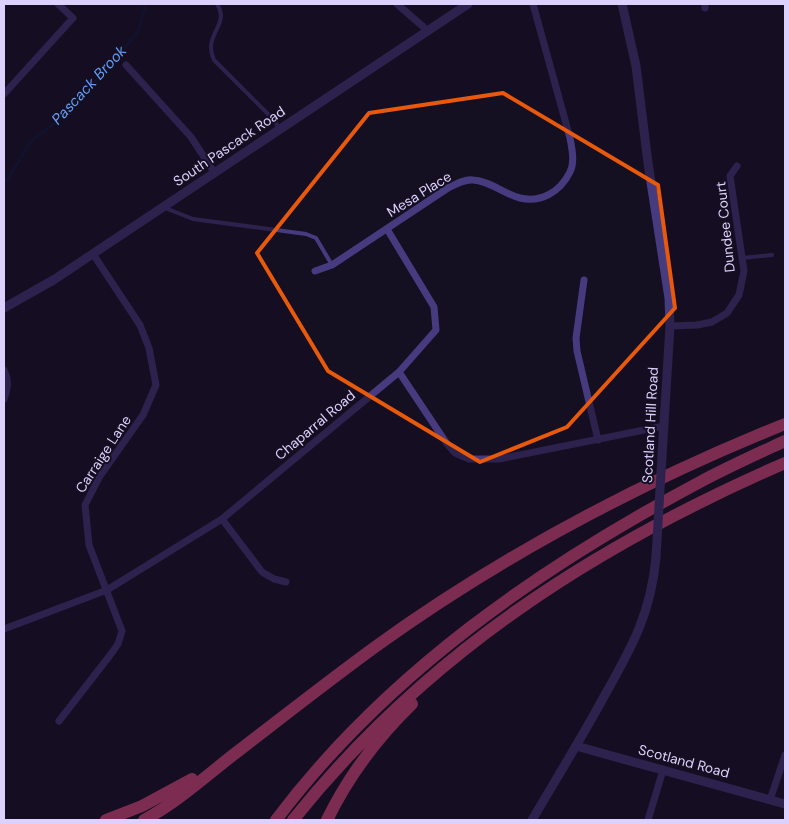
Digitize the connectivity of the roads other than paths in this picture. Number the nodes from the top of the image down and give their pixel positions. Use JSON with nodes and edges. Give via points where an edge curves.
{"nodes":[{"id":1,"x":58,"y":4,"type":"edge"},
{"id":2,"x":217,"y":4,"type":"edge"},
{"id":3,"x":398,"y":4,"type":"edge"},
{"id":4,"x":468,"y":4,"type":"edge"},
{"id":5,"x":533,"y":4,"type":"edge"},
{"id":6,"x":622,"y":4,"type":"edge"},
{"id":7,"x":427,"y":30,"type":"junction"},
{"id":8,"x":126,"y":65,"type":"dead end"},
{"id":9,"x":4,"y":94,"type":"edge"},
{"id":10,"x":278,"y":130,"type":"junction"},
{"id":11,"x":737,"y":166,"type":"dead end"},
{"id":12,"x":214,"y":172,"type":"junction"},
{"id":13,"x":163,"y":207,"type":"junction"},
{"id":14,"x":387,"y":230,"type":"junction"},
{"id":15,"x":93,"y":254,"type":"junction"},
{"id":16,"x":772,"y":255,"type":"dead end"},
{"id":17,"x":741,"y":258,"type":"junction"},
{"id":18,"x":332,"y":265,"type":"junction"},
{"id":19,"x":315,"y":271,"type":"dead end"},
{"id":20,"x":584,"y":280,"type":"dead end"},
{"id":21,"x":4,"y":308,"type":"edge"},
{"id":22,"x":670,"y":326,"type":"junction"},
{"id":23,"x":4,"y":370,"type":"edge"},
{"id":24,"x":399,"y":372,"type":"junction"},
{"id":25,"x":4,"y":399,"type":"edge"},
{"id":26,"x":785,"y":424,"type":"edge"},
{"id":27,"x":664,"y":426,"type":"junction"},
{"id":28,"x":598,"y":440,"type":"junction"},
{"id":29,"x":785,"y":441,"type":"edge"},
{"id":30,"x":785,"y":463,"type":"edge"},
{"id":31,"x":222,"y":519,"type":"junction"},
{"id":32,"x":286,"y":582,"type":"dead end"},
{"id":33,"x":107,"y":590,"type":"junction"},
{"id":34,"x":512,"y":612,"type":"junction"},
{"id":35,"x":4,"y":628,"type":"edge"},
{"id":36,"x":59,"y":721,"type":"dead end"},
{"id":37,"x":576,"y":746,"type":"junction"},
{"id":38,"x":242,"y":749,"type":"junction"},
{"id":39,"x":785,"y":755,"type":"edge"},
{"id":40,"x":663,"y":770,"type":"junction"},
{"id":41,"x":770,"y":800,"type":"junction"},
{"id":42,"x":785,"y":804,"type":"edge"},
{"id":43,"x":106,"y":820,"type":"edge"},
{"id":44,"x":144,"y":820,"type":"edge"},
{"id":45,"x":276,"y":820,"type":"edge"},
{"id":46,"x":293,"y":820,"type":"edge"},
{"id":47,"x":327,"y":820,"type":"edge"},
{"id":48,"x":532,"y":820,"type":"edge"},
{"id":49,"x":648,"y":820,"type":"edge"}],
"edges":[{"from":1,"to":9,"type":"street","via":[[73,18]]},
{"from":2,"to":10,"type":"lane","via":[[222,17],[210,48],[214,60],[276,122]]},
{"from":3,"to":7,"type":"street"},
{"from":4,"to":7,"type":"street","name":"South Pascack Road"},
{"from":5,"to":14,"type":"street","name":"Mesa Place","via":[[570,138],[570,171],[559,188],[548,196],[533,200],[518,198],[486,183],[460,182]]},
{"from":6,"to":22,"type":"street","name":"Scotland Hill Road","via":[[636,66],[665,267]]},
{"from":7,"to":10,"type":"street","name":"South Pascack Road"},
{"from":8,"to":12,"type":"street","via":[[185,130]]},
{"from":10,"to":12,"type":"street","name":"South Pascack Road"},
{"from":11,"to":17,"type":"street","name":"Dundee Court","via":[[730,176]]},
{"from":12,"to":13,"type":"street","name":"South Pascack Road"},
{"from":13,"to":15,"type":"street","name":"South Pascack Road"},
{"from":13,"to":18,"type":"lane","via":[[193,219],[306,234],[316,238]]},
{"from":14,"to":18,"type":"street","name":"Mesa Place"},
{"from":14,"to":24,"type":"street","name":"Chaparral Road","via":[[434,306],[436,320],[436,330]]},
{"from":15,"to":21,"type":"street","name":"South Pascack Road"},
{"from":15,"to":33,"type":"street","name":"Carraige Lane","via":[[140,325],[149,348],[156,385],[143,415],[100,476],[85,505],[89,545]]},
{"from":16,"to":17,"type":"lane"},
{"from":17,"to":22,"type":"street","name":"Dundee Court","via":[[744,271],[738,295],[727,313],[712,322]]},
{"from":18,"to":19,"type":"street","name":"Mesa Place"},
{"from":20,"to":28,"type":"street","via":[[577,351]]},
{"from":22,"to":27,"type":"street","name":"Scotland Hill Road"},
{"from":23,"to":25,"type":"street","via":[[8,388]]},
{"from":24,"to":28,"type":"street","via":[[447,444],[455,453],[469,459],[499,459]]},
{"from":24,"to":31,"type":"street","name":"Chaparral Road"},
{"from":26,"to":38,"type":"highway","via":[[646,486],[496,568],[400,629]]},
{"from":27,"to":28,"type":"street"},
{"from":27,"to":37,"type":"street","name":"Scotland Hill Road","bridge":true,"via":[[656,558],[649,604],[638,633]]},
{"from":29,"to":45,"type":"highway","via":[[700,482],[624,525],[482,618],[372,712],[333,752]]},
{"from":30,"to":34,"type":"highway","via":[[656,525],[575,571]]},
{"from":31,"to":32,"type":"street","via":[[262,572]]},
{"from":31,"to":33,"type":"street","name":"Chaparral Road"},
{"from":33,"to":35,"type":"street","name":"Chaparral Road"},
{"from":33,"to":36,"type":"street","name":"Carraige Lane","via":[[122,631],[118,644]]},
{"from":34,"to":46,"type":"highway","via":[[452,658],[396,708]]},
{"from":34,"to":47,"type":"highway","via":[[399,718],[363,762]]},
{"from":37,"to":40,"type":"street","name":"Scotland Road"},
{"from":37,"to":48,"type":"street","name":"Scotland Hill Road"},
{"from":38,"to":43,"type":"highway","via":[[155,800]]},
{"from":38,"to":44,"type":"highway"},
{"from":39,"to":41,"type":"street"},
{"from":40,"to":41,"type":"street","name":"Scotland Road"},
{"from":40,"to":49,"type":"street"},
{"from":41,"to":42,"type":"street","name":"Scotland Road"}]}
